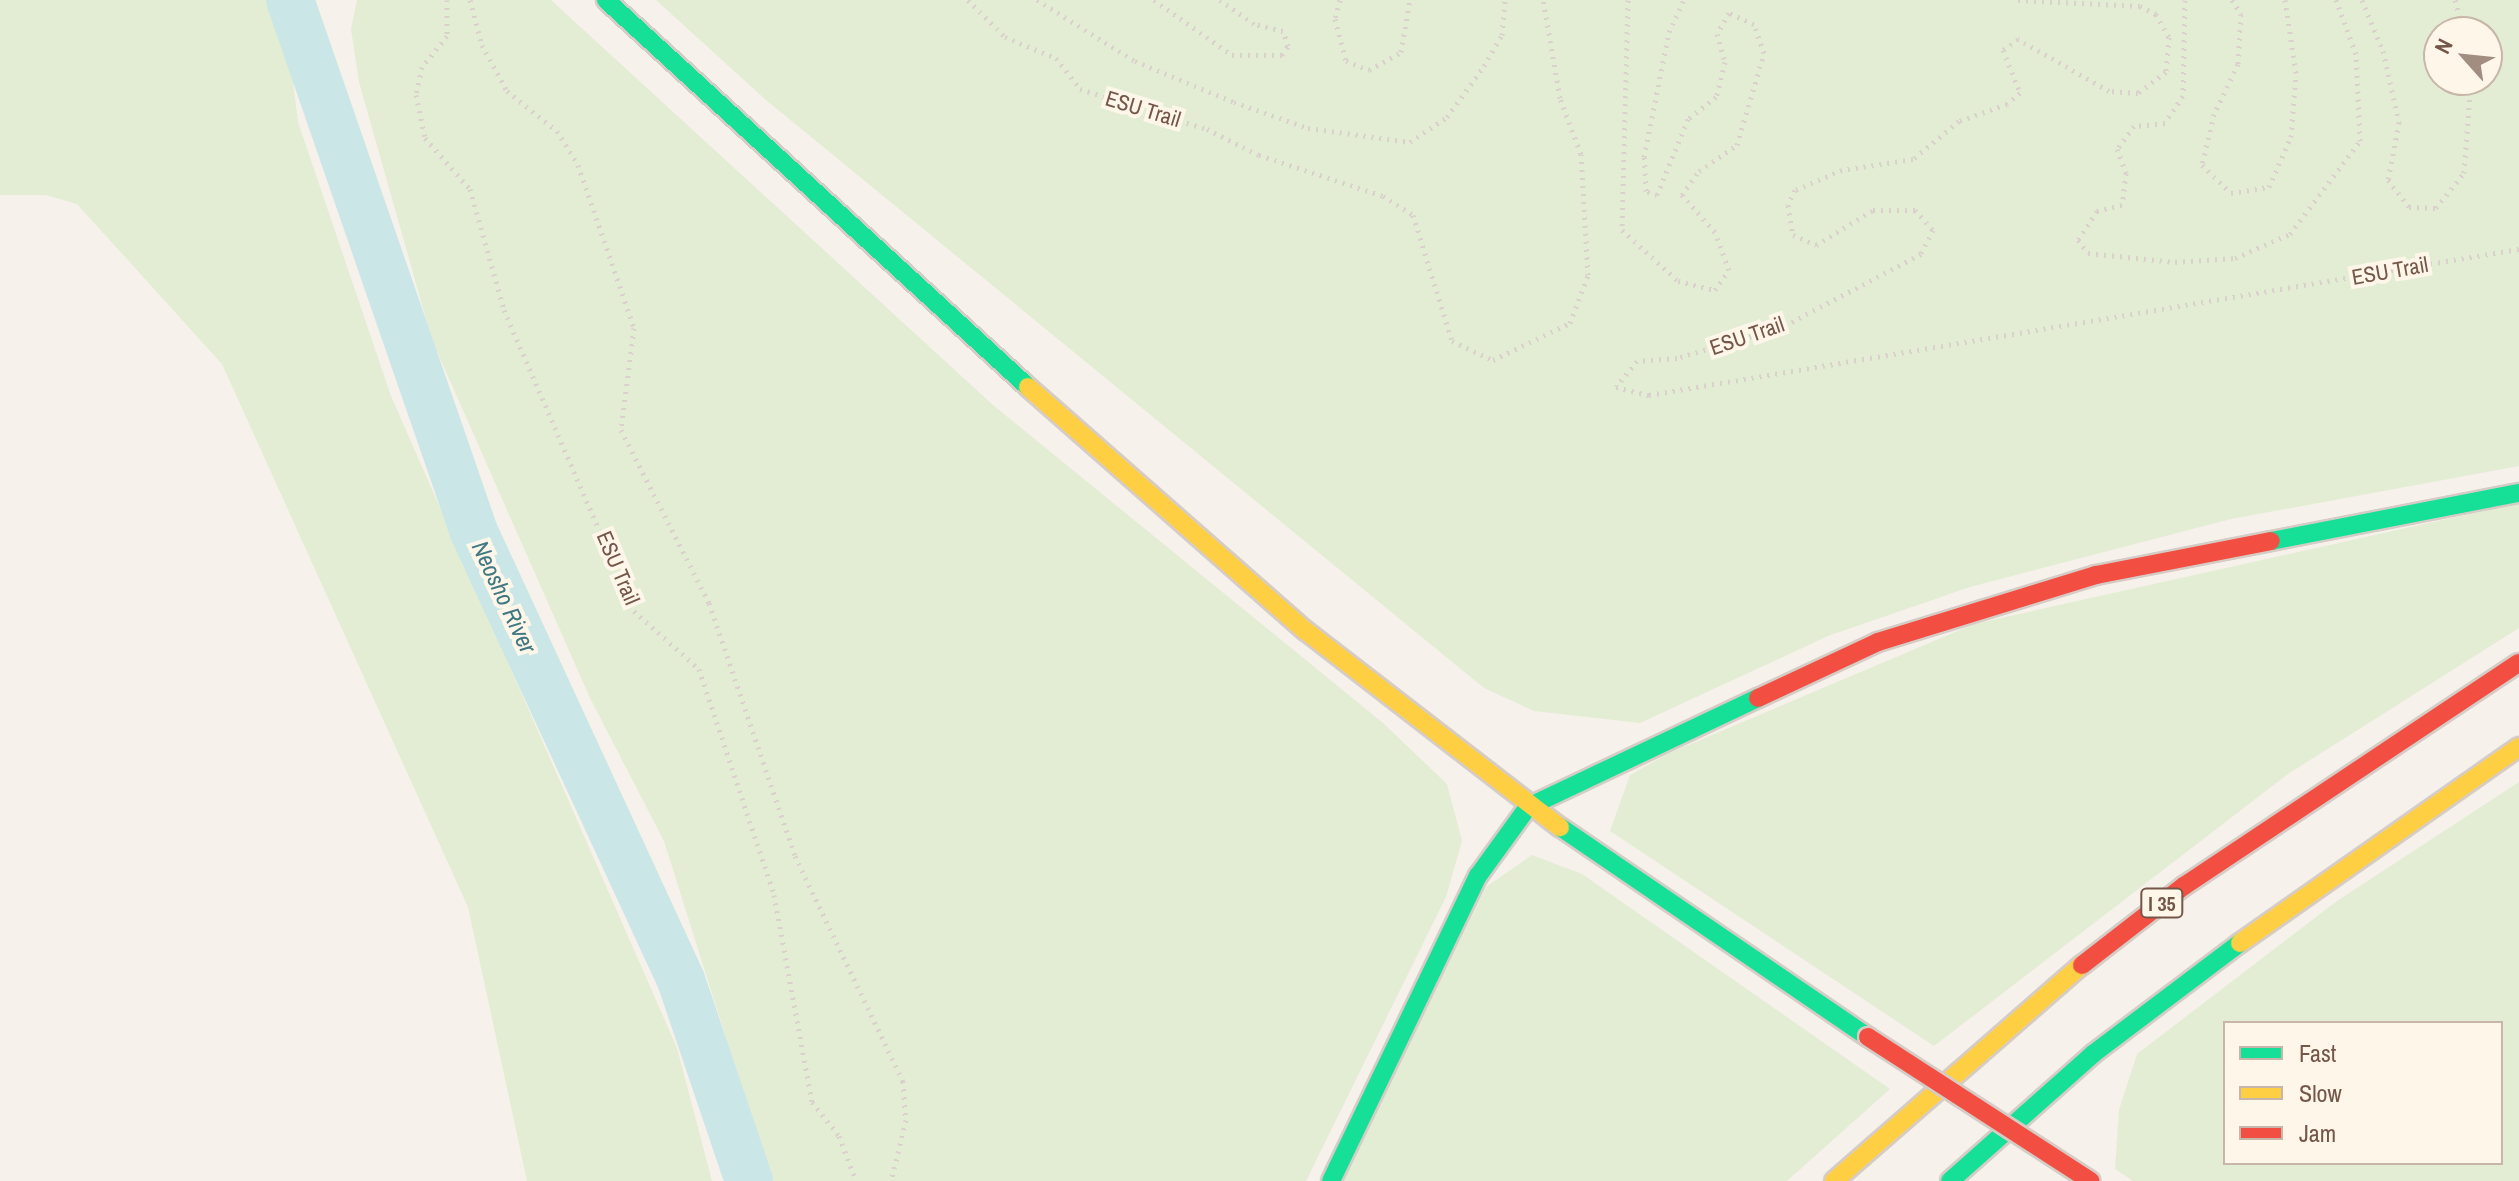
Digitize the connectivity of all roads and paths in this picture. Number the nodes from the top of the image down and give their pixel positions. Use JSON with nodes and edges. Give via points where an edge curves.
{"nodes":[{"id":1,"x":447,"y":0,"type":"edge"},
{"id":2,"x":470,"y":0,"type":"edge"},
{"id":3,"x":606,"y":0,"type":"edge"},
{"id":4,"x":968,"y":0,"type":"edge"},
{"id":5,"x":1037,"y":0,"type":"edge"},
{"id":6,"x":1154,"y":0,"type":"edge"},
{"id":7,"x":1220,"y":0,"type":"edge"},
{"id":8,"x":1340,"y":0,"type":"edge"},
{"id":9,"x":1410,"y":0,"type":"edge"},
{"id":10,"x":1505,"y":0,"type":"edge"},
{"id":11,"x":1543,"y":0,"type":"edge"},
{"id":12,"x":1628,"y":0,"type":"edge"},
{"id":13,"x":1684,"y":0,"type":"edge"},
{"id":14,"x":2018,"y":0,"type":"edge"},
{"id":15,"x":2185,"y":0,"type":"edge"},
{"id":16,"x":2232,"y":0,"type":"edge"},
{"id":17,"x":2285,"y":0,"type":"edge"},
{"id":18,"x":2336,"y":0,"type":"edge"},
{"id":19,"x":2362,"y":0,"type":"edge"},
{"id":20,"x":2470,"y":96,"type":"edge"},
{"id":21,"x":2519,"y":249,"type":"edge"},
{"id":22,"x":2519,"y":493,"type":"edge"},
{"id":23,"x":2519,"y":663,"type":"edge"},
{"id":24,"x":2519,"y":747,"type":"edge"},
{"id":25,"x":1528,"y":807,"type":"junction"},
{"id":26,"x":856,"y":1181,"type":"edge"},
{"id":27,"x":891,"y":1181,"type":"edge"},
{"id":28,"x":1331,"y":1181,"type":"edge"},
{"id":29,"x":1834,"y":1181,"type":"edge"},
{"id":30,"x":1950,"y":1181,"type":"edge"},
{"id":31,"x":2091,"y":1181,"type":"edge"}],
"edges":[{"from":1,"to":26,"type":"path","name":"ESU Trail","via":[[447,36],[422,67],[416,95],[425,138],[470,189],[504,310],[634,611],[699,669],[774,895],[812,1102],[839,1136]]},
{"from":2,"to":27,"type":"path","via":[[482,45],[507,91],[557,131],[578,165],[634,328],[621,430],[709,603],[795,856],[903,1081],[906,1120]]},
{"from":3,"to":25,"type":"main road","via":[[959,327],[1294,621]]},
{"from":4,"to":11,"type":"path","name":"ESU Trail","via":[[1005,37],[1056,58],[1080,89],[1207,129],[1273,160],[1383,196],[1413,215],[1452,341],[1493,360],[1570,323],[1588,275],[1581,154],[1560,98]]},
{"from":5,"to":10,"type":"path","name":"ESU Trail","via":[[1135,61],[1234,102],[1308,128],[1410,142],[1447,117],[1484,66],[1502,35]]},
{"from":6,"to":7,"type":"path","via":[[1232,55],[1282,55],[1288,46],[1283,31],[1254,24]]},
{"from":8,"to":9,"type":"path","via":[[1335,19],[1346,61],[1369,70],[1401,52]]},
{"from":12,"to":13,"type":"path","via":[[1622,230],[1678,281],[1715,290],[1729,270],[1720,244],[1682,195],[1699,171],[1737,145],[1764,53],[1754,24],[1729,13],[1717,34],[1725,62],[1716,97],[1688,119],[1657,195],[1646,191],[1644,157],[1669,32]]},
{"from":14,"to":21,"type":"path","name":"ESU Trail","via":[[2140,6],[2156,14],[2169,37],[2166,72],[2138,93],[2109,91],[2018,39],[2003,50],[2020,93],[2007,104],[1959,121],[1913,159],[1842,170],[1795,190],[1788,205],[1793,235],[1816,245],[1873,210],[1915,210],[1933,230],[1921,254],[1782,327],[1677,358],[1637,361],[1616,387],[1649,395]]},
{"from":15,"to":18,"type":"path","via":[[2183,96],[2165,123],[2134,126],[2117,149],[2126,173],[2122,205],[2097,211],[2078,240],[2088,253],[2175,262],[2235,258],[2290,234],[2360,141],[2356,54]]},
{"from":16,"to":17,"type":"path","via":[[2241,14],[2238,64],[2214,114],[2202,165],[2231,193],[2269,187],[2291,137],[2296,73]]},
{"from":19,"to":20,"type":"path","via":[[2383,51],[2399,122],[2388,180],[2409,207],[2436,208],[2464,173]]},
{"from":22,"to":25,"type":"main road","via":[[2096,575],[1878,642]]},
{"from":23,"to":29,"type":"main road","number":"I 35","via":[[2184,886],[2049,991]]},
{"from":24,"to":30,"type":"main road","via":[[2212,963],[2093,1054]]},
{"from":25,"to":28,"type":"main road","via":[[1478,876]]},
{"from":25,"to":31,"type":"main road","bridge":true}]}
